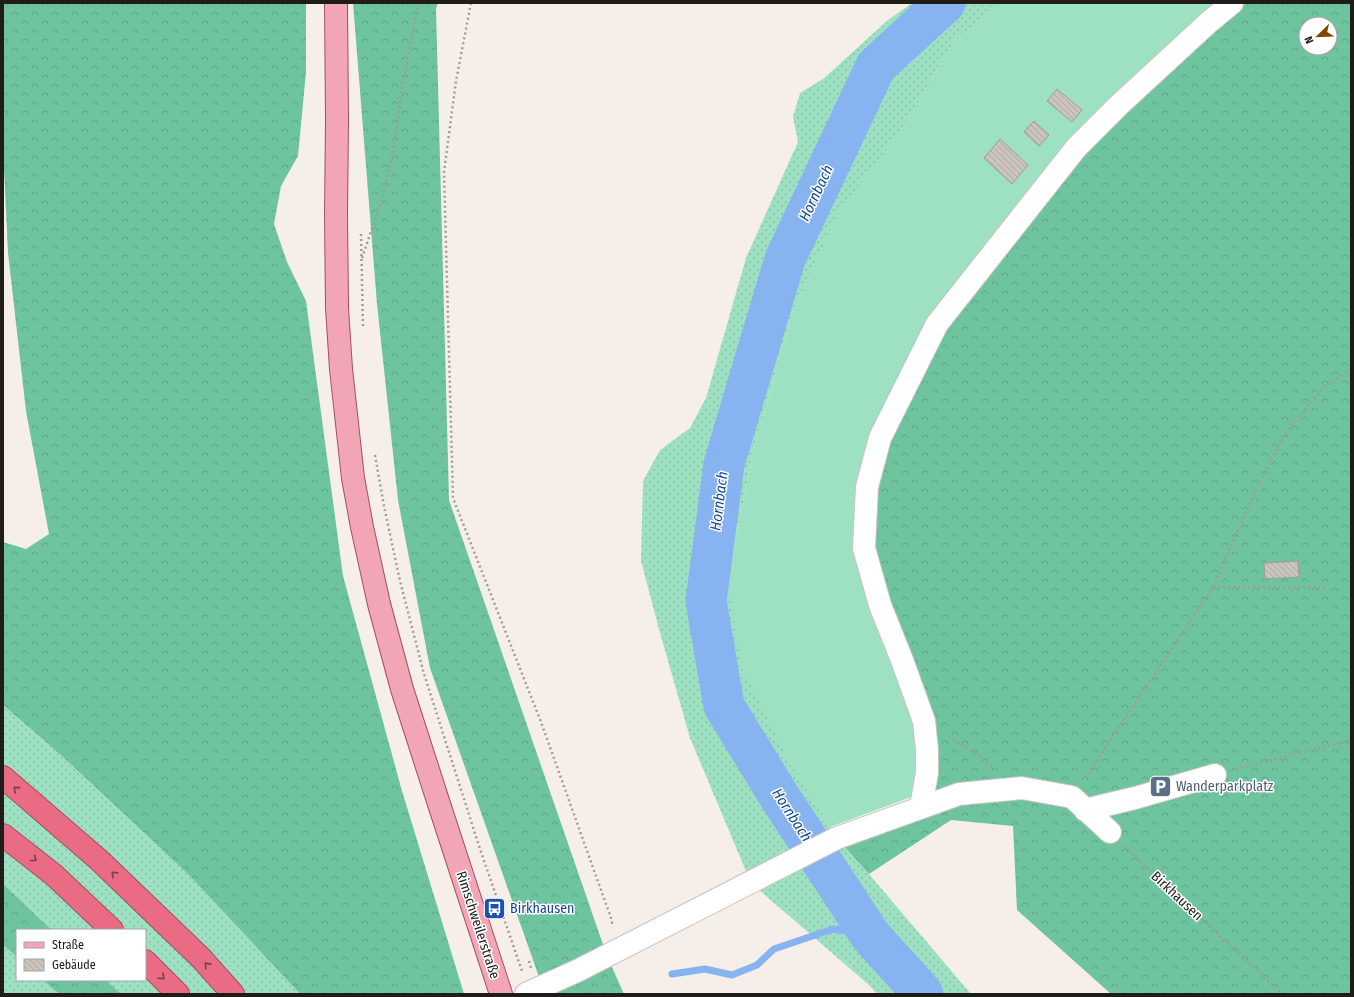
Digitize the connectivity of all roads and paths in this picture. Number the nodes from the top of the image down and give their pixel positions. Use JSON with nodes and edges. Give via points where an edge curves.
{"nodes":[{"id":1,"x":336,"y":3,"type":"edge"},
{"id":2,"x":418,"y":3,"type":"edge"},
{"id":3,"x":471,"y":3,"type":"edge"},
{"id":4,"x":1232,"y":3,"type":"edge"},
{"id":5,"x":363,"y":331,"type":"dead end"},
{"id":6,"x":1351,"y":369,"type":"edge"},
{"id":7,"x":374,"y":449,"type":"dead end"},
{"id":8,"x":1213,"y":587,"type":"junction"},
{"id":9,"x":1326,"y":588,"type":"dead end"},
{"id":10,"x":924,"y":721,"type":"junction"},
{"id":11,"x":1351,"y":740,"type":"edge"},
{"id":12,"x":996,"y":768,"type":"dead end"},
{"id":13,"x":1215,"y":775,"type":"joint"},
{"id":14,"x":3,"y":777,"type":"edge"},
{"id":15,"x":1079,"y":803,"type":"junction"},
{"id":16,"x":921,"y":807,"type":"junction"},
{"id":17,"x":1110,"y":832,"type":"joint"},
{"id":18,"x":3,"y":835,"type":"edge"},
{"id":19,"x":612,"y":918,"type":"dead end"},
{"id":20,"x":111,"y":929,"type":"edge"},
{"id":21,"x":146,"y":963,"type":"edge"},
{"id":22,"x":178,"y":994,"type":"edge"},
{"id":23,"x":233,"y":994,"type":"edge"},
{"id":24,"x":501,"y":994,"type":"edge"},
{"id":25,"x":528,"y":994,"type":"edge"},
{"id":26,"x":1282,"y":994,"type":"edge"}],
"edges":[{"from":1,"to":24,"type":"main road","name":"Rimschweilerstraße","via":[[337,308],[353,478],[379,604],[402,689]]},
{"from":2,"to":5,"type":"path","via":[[394,147],[383,196],[361,260]]},
{"from":3,"to":19,"type":"path","via":[[456,81],[444,172],[453,498],[541,722]]},
{"from":4,"to":10,"type":"lane","via":[[1119,104],[1076,148],[937,324],[880,438],[867,487],[864,548],[880,605]]},
{"from":6,"to":8,"type":"path","via":[[1324,387],[1285,433],[1257,488]]},
{"from":7,"to":25,"type":"path","via":[[395,558],[424,674]]},
{"from":8,"to":9,"type":"path"},
{"from":8,"to":15,"type":"path"},
{"from":10,"to":12,"type":"path"},
{"from":10,"to":16,"type":"lane","via":[[927,773]]},
{"from":11,"to":13,"type":"path"},
{"from":13,"to":15,"type":"lane","via":[[1135,798]]},
{"from":23,"to":14,"type":"highway","one_way":true,"via":[[201,958],[99,860]]},
{"from":15,"to":16,"type":"lane","via":[[1022,788],[959,794]]},
{"from":15,"to":17,"type":"lane"},
{"from":16,"to":25,"type":"lane","via":[[837,838]]},
{"from":17,"to":26,"type":"path","name":"Birkhausen"},
{"from":18,"to":20,"type":"highway","one_way":true,"via":[[54,875]]},
{"from":21,"to":22,"type":"highway","one_way":true}]}
